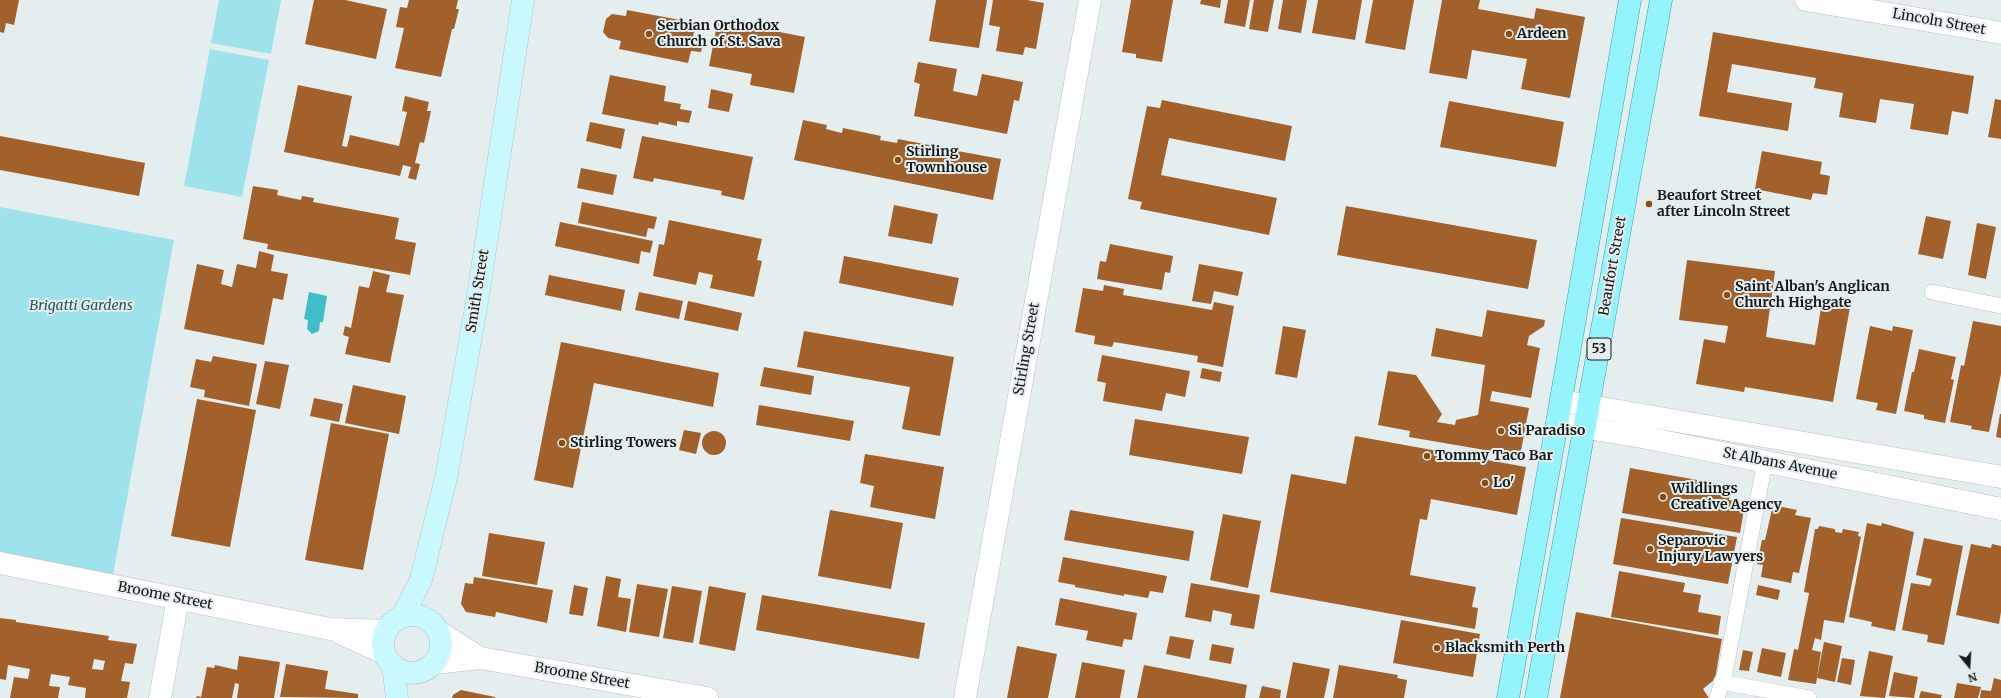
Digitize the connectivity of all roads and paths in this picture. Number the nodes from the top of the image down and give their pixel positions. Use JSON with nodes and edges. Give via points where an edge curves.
{"nodes":[{"id":1,"x":523,"y":0,"type":"edge"},
{"id":2,"x":1090,"y":0,"type":"edge"},
{"id":3,"x":1630,"y":0,"type":"edge"},
{"id":4,"x":1661,"y":0,"type":"edge"},
{"id":5,"x":1806,"y":0,"type":"edge"},
{"id":6,"x":2001,"y":33,"type":"edge"},
{"id":7,"x":1932,"y":292,"type":"dead end"},
{"id":8,"x":2001,"y":306,"type":"edge"},
{"id":9,"x":1561,"y":401,"type":"junction"},
{"id":10,"x":1588,"y":406,"type":"junction"},
{"id":11,"x":1557,"y":423,"type":"junction"},
{"id":12,"x":1584,"y":428,"type":"junction"},
{"id":13,"x":1765,"y":461,"type":"junction"},
{"id":14,"x":2001,"y":477,"type":"edge"},
{"id":15,"x":2001,"y":509,"type":"edge"},
{"id":16,"x":0,"y":563,"type":"edge"},
{"id":17,"x":421,"y":580,"type":"junction"},
{"id":18,"x":178,"y":599,"type":"junction"},
{"id":19,"x":394,"y":624,"type":"junction"},
{"id":20,"x":433,"y":626,"type":"junction"},
{"id":21,"x":330,"y":628,"type":"junction"},
{"id":22,"x":480,"y":658,"type":"junction"},
{"id":23,"x":389,"y":659,"type":"junction"},
{"id":24,"x":426,"y":668,"type":"junction"},
{"id":25,"x":1722,"y":682,"type":"junction"},
{"id":26,"x":160,"y":698,"type":"edge"},
{"id":27,"x":397,"y":698,"type":"edge"},
{"id":28,"x":407,"y":698,"type":"edge"},
{"id":29,"x":707,"y":698,"type":"edge"},
{"id":30,"x":965,"y":698,"type":"edge"},
{"id":31,"x":1508,"y":698,"type":"edge"},
{"id":32,"x":1536,"y":698,"type":"edge"},
{"id":33,"x":1717,"y":698,"type":"edge"},
{"id":34,"x":1809,"y":698,"type":"edge"}],
"edges":[{"from":1,"to":17,"type":"street","name":"Smith Street","via":[[478,296],[446,478]]},
{"from":2,"to":30,"type":"street","name":"Stirling Street"},
{"from":3,"to":9,"type":"main road","name":"Beaufort Street","number":"53"},
{"from":4,"to":10,"type":"main road","name":"Beaufort Street","number":"53"},
{"from":5,"to":6,"type":"street","name":"Lincoln Street"},
{"from":7,"to":8,"type":"lane"},
{"from":9,"to":10,"type":"street","name":"St Albans Avenue"},
{"from":9,"to":11,"type":"main road","name":"Beaufort Street","number":"53"},
{"from":10,"to":12,"type":"main road","name":"Beaufort Street","number":"53"},
{"from":10,"to":14,"type":"street","name":"St Albans Avenue"},
{"from":11,"to":12,"type":"street","name":"St Albans Avenue"},
{"from":11,"to":31,"type":"main road","name":"Beaufort Street","number":"53"},
{"from":12,"to":13,"type":"street","name":"St Albans Avenue"},
{"from":12,"to":32,"type":"main road","name":"Beaufort Street","number":"53"},
{"from":13,"to":15,"type":"street","name":"St Albans Avenue"},
{"from":13,"to":25,"type":"lane"},
{"from":16,"to":18,"type":"street","name":"Broome Street"},
{"from":17,"to":19,"type":"street","name":"Smith Street"},
{"from":17,"to":20,"type":"street","name":"Smith Street"},
{"from":18,"to":21,"type":"street","name":"Broome Street"},
{"from":18,"to":26,"type":"street"},
{"from":19,"to":20,"type":"street","via":[[412,615]]},
{"from":19,"to":21,"type":"street","name":"Broome Street"},
{"from":19,"to":23,"type":"street","via":[[383,640]]},
{"from":20,"to":22,"type":"street","name":"Broome Street"},
{"from":20,"to":24,"type":"street","via":[[441,642],[440,654]]},
{"from":21,"to":23,"type":"street","name":"Broome Street"},
{"from":22,"to":24,"type":"street","name":"Broome Street"},
{"from":22,"to":29,"type":"street","name":"Broome Street"},
{"from":23,"to":24,"type":"street","via":[[400,670],[409,673]]},
{"from":23,"to":27,"type":"street"},
{"from":24,"to":28,"type":"street"},
{"from":25,"to":33,"type":"lane"},
{"from":25,"to":34,"type":"lane"}]}
